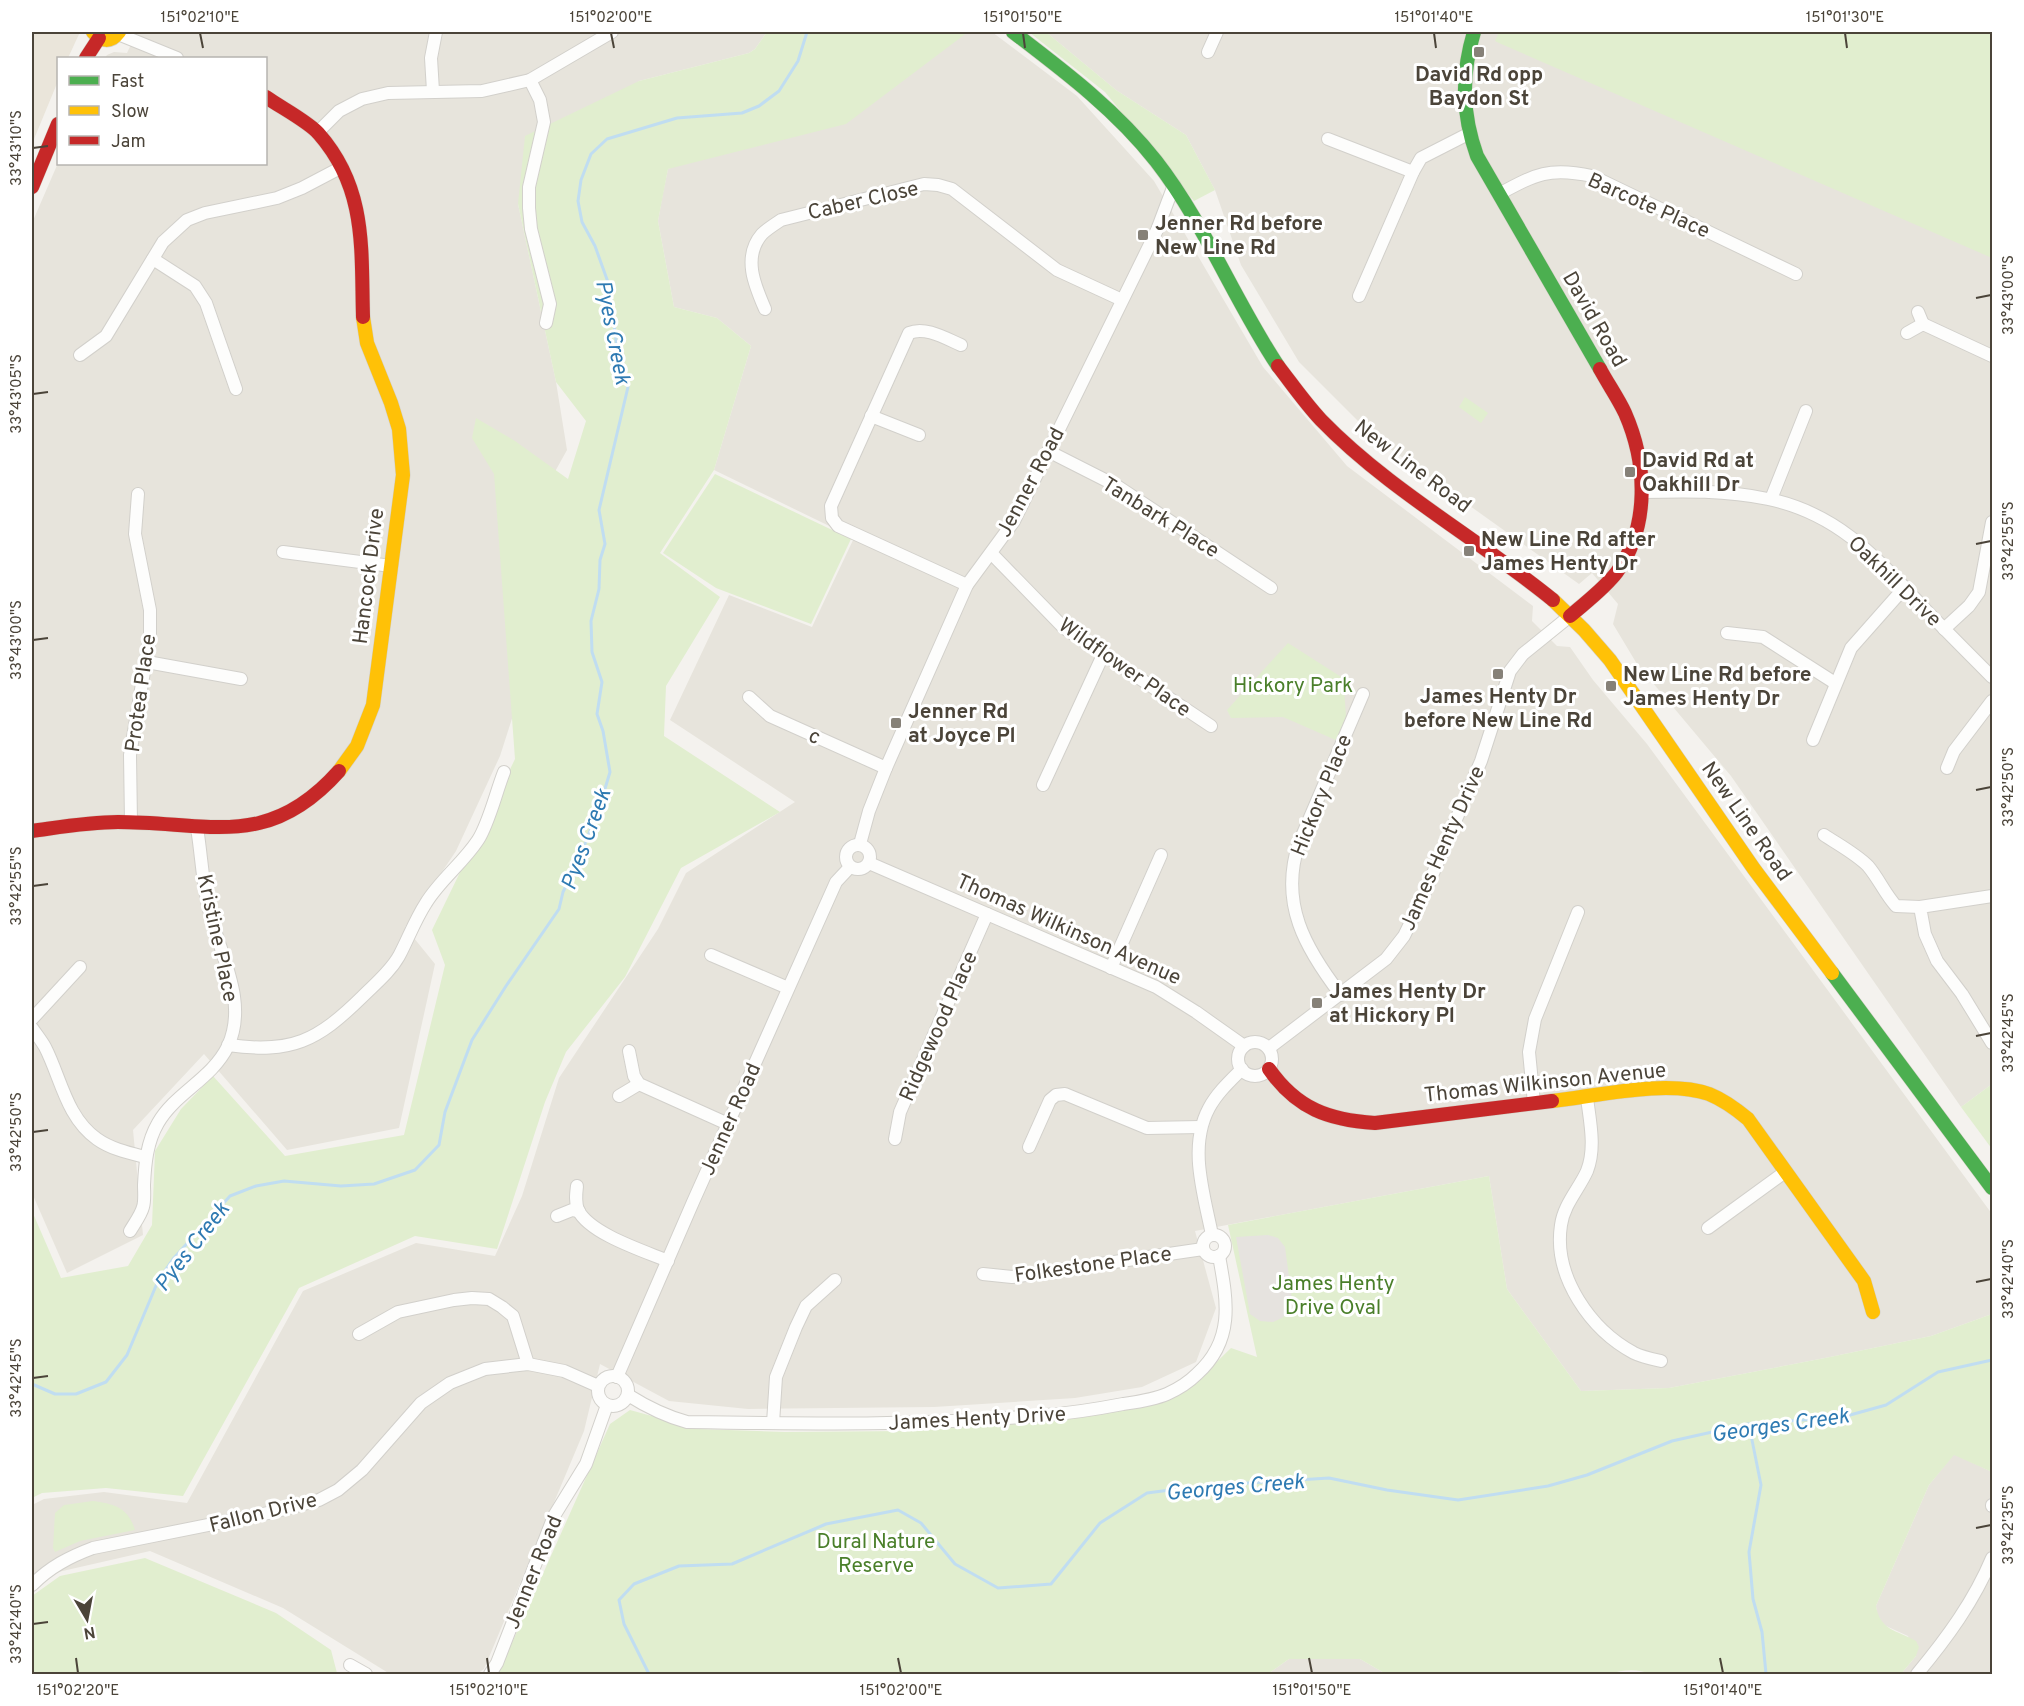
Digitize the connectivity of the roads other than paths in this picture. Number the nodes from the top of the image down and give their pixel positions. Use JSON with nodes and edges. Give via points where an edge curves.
{"nodes":[{"id":1,"x":436,"y":32,"type":"edge"},
{"id":2,"x":612,"y":32,"type":"edge"},
{"id":3,"x":1013,"y":32,"type":"edge"},
{"id":4,"x":1217,"y":32,"type":"edge"},
{"id":5,"x":1474,"y":32,"type":"edge"},
{"id":6,"x":119,"y":33,"type":"edge"},
{"id":7,"x":96,"y":35,"type":"edge"},
{"id":8,"x":1208,"y":52,"type":"dead end"},
{"id":9,"x":87,"y":57,"type":"edge"},
{"id":10,"x":175,"y":57,"type":"edge"},
{"id":11,"x":530,"y":80,"type":"junction"},
{"id":12,"x":432,"y":91,"type":"junction"},
{"id":13,"x":267,"y":98,"type":"edge"},
{"id":14,"x":57,"y":126,"type":"edge"},
{"id":15,"x":318,"y":132,"type":"junction"},
{"id":16,"x":1468,"y":134,"type":"junction"},
{"id":17,"x":1328,"y":139,"type":"dead end"},
{"id":18,"x":342,"y":167,"type":"junction"},
{"id":19,"x":1413,"y":172,"type":"junction"},
{"id":20,"x":1174,"y":186,"type":"junction"},
{"id":21,"x":32,"y":187,"type":"edge"},
{"id":22,"x":1499,"y":194,"type":"junction"},
{"id":23,"x":153,"y":259,"type":"junction"},
{"id":24,"x":1796,"y":274,"type":"dead end"},
{"id":25,"x":1359,"y":296,"type":"dead end"},
{"id":26,"x":1122,"y":300,"type":"junction"},
{"id":27,"x":765,"y":309,"type":"dead end"},
{"id":28,"x":1918,"y":312,"type":"dead end"},
{"id":29,"x":546,"y":323,"type":"dead end"},
{"id":30,"x":1923,"y":324,"type":"junction"},
{"id":31,"x":1907,"y":333,"type":"dead end"},
{"id":32,"x":961,"y":345,"type":"dead end"},
{"id":33,"x":80,"y":355,"type":"dead end"},
{"id":34,"x":1992,"y":356,"type":"edge"},
{"id":35,"x":237,"y":389,"type":"dead end"},
{"id":36,"x":1806,"y":411,"type":"dead end"},
{"id":37,"x":872,"y":416,"type":"junction"},
{"id":38,"x":919,"y":435,"type":"dead end"},
{"id":39,"x":1048,"y":451,"type":"junction"},
{"id":40,"x":1641,"y":492,"type":"junction"},
{"id":41,"x":138,"y":494,"type":"dead end"},
{"id":42,"x":1771,"y":499,"type":"junction"},
{"id":43,"x":1992,"y":522,"type":"edge"},
{"id":44,"x":283,"y":552,"type":"dead end"},
{"id":45,"x":990,"y":553,"type":"junction"},
{"id":46,"x":391,"y":566,"type":"junction"},
{"id":47,"x":967,"y":585,"type":"junction"},
{"id":48,"x":1271,"y":588,"type":"dead end"},
{"id":49,"x":1905,"y":588,"type":"junction"},
{"id":50,"x":1570,"y":616,"type":"junction"},
{"id":51,"x":1944,"y":628,"type":"junction"},
{"id":52,"x":1727,"y":633,"type":"dead end"},
{"id":53,"x":1103,"y":655,"type":"junction"},
{"id":54,"x":147,"y":662,"type":"junction"},
{"id":55,"x":1992,"y":677,"type":"edge"},
{"id":56,"x":241,"y":679,"type":"dead end"},
{"id":57,"x":1834,"y":683,"type":"junction"},
{"id":58,"x":1363,"y":694,"type":"dead end"},
{"id":59,"x":749,"y":697,"type":"dead end"},
{"id":60,"x":1992,"y":701,"type":"edge"},
{"id":61,"x":1211,"y":726,"type":"dead end"},
{"id":62,"x":1813,"y":740,"type":"dead end"},
{"id":63,"x":886,"y":768,"type":"junction"},
{"id":64,"x":1947,"y":768,"type":"dead end"},
{"id":65,"x":504,"y":772,"type":"dead end"},
{"id":66,"x":1043,"y":785,"type":"dead end"},
{"id":67,"x":131,"y":822,"type":"junction"},
{"id":68,"x":198,"y":828,"type":"junction"},
{"id":69,"x":32,"y":831,"type":"edge"},
{"id":70,"x":1824,"y":835,"type":"dead end"},
{"id":71,"x":860,"y":844,"type":"junction"},
{"id":72,"x":1161,"y":855,"type":"dead end"},
{"id":73,"x":869,"y":862,"type":"junction"},
{"id":74,"x":850,"y":867,"type":"junction"},
{"id":75,"x":1992,"y":896,"type":"edge"},
{"id":76,"x":1920,"y":907,"type":"junction"},
{"id":77,"x":1578,"y":912,"type":"dead end"},
{"id":78,"x":987,"y":914,"type":"junction"},
{"id":79,"x":711,"y":955,"type":"dead end"},
{"id":80,"x":80,"y":967,"type":"dead end"},
{"id":81,"x":1111,"y":968,"type":"junction"},
{"id":82,"x":788,"y":988,"type":"junction"},
{"id":83,"x":1341,"y":995,"type":"junction"},
{"id":84,"x":32,"y":1018,"type":"edge"},
{"id":85,"x":32,"y":1028,"type":"edge"},
{"id":86,"x":1992,"y":1043,"type":"edge"},
{"id":87,"x":228,"y":1045,"type":"junction"},
{"id":88,"x":1244,"y":1046,"type":"junction"},
{"id":89,"x":1269,"y":1048,"type":"junction"},
{"id":90,"x":629,"y":1051,"type":"dead end"},
{"id":91,"x":1242,"y":1069,"type":"junction"},
{"id":92,"x":1269,"y":1069,"type":"junction"},
{"id":93,"x":639,"y":1084,"type":"junction"},
{"id":94,"x":619,"y":1096,"type":"dead end"},
{"id":95,"x":1587,"y":1098,"type":"junction"},
{"id":96,"x":1534,"y":1103,"type":"junction"},
{"id":97,"x":728,"y":1124,"type":"junction"},
{"id":98,"x":1200,"y":1127,"type":"junction"},
{"id":99,"x":895,"y":1139,"type":"dead end"},
{"id":100,"x":1029,"y":1147,"type":"dead end"},
{"id":101,"x":145,"y":1157,"type":"junction"},
{"id":102,"x":1785,"y":1172,"type":"junction"},
{"id":103,"x":577,"y":1186,"type":"dead end"},
{"id":104,"x":1992,"y":1188,"type":"edge"},
{"id":105,"x":579,"y":1211,"type":"junction"},
{"id":106,"x":557,"y":1216,"type":"dead end"},
{"id":107,"x":1708,"y":1228,"type":"dead end"},
{"id":108,"x":130,"y":1231,"type":"dead end"},
{"id":109,"x":1212,"y":1234,"type":"junction"},
{"id":110,"x":1203,"y":1249,"type":"junction"},
{"id":111,"x":1219,"y":1256,"type":"junction"},
{"id":112,"x":668,"y":1261,"type":"junction"},
{"id":113,"x":983,"y":1274,"type":"dead end"},
{"id":114,"x":835,"y":1280,"type":"dead end"},
{"id":115,"x":1873,"y":1312,"type":"dead end"},
{"id":116,"x":359,"y":1334,"type":"dead end"},
{"id":117,"x":1661,"y":1361,"type":"dead end"},
{"id":118,"x":528,"y":1364,"type":"junction"},
{"id":119,"x":617,"y":1377,"type":"junction"},
{"id":120,"x":598,"y":1386,"type":"junction"},
{"id":121,"x":628,"y":1395,"type":"junction"},
{"id":122,"x":607,"y":1405,"type":"junction"},
{"id":123,"x":773,"y":1423,"type":"junction"},
{"id":124,"x":1992,"y":1558,"type":"edge"},
{"id":125,"x":32,"y":1585,"type":"edge"},
{"id":126,"x":350,"y":1665,"type":"dead end"},
{"id":127,"x":366,"y":1674,"type":"edge"},
{"id":128,"x":490,"y":1674,"type":"edge"},
{"id":129,"x":1917,"y":1674,"type":"edge"}],
"edges":[{"from":1,"to":12,"type":"street","via":[[431,58]]},
{"from":2,"to":11,"type":"street"},
{"from":3,"to":20,"type":"street","name":"New Line Road","via":[[1095,95],[1128,127]]},
{"from":4,"to":8,"type":"street"},
{"from":5,"to":16,"type":"street","name":"David Road","via":[[1464,71]]},
{"from":6,"to":7,"type":"street","via":[[111,40]]},
{"from":6,"to":10,"type":"street"},
{"from":7,"to":9,"type":"street"},
{"from":11,"to":12,"type":"street","via":[[482,91]]},
{"from":11,"to":29,"type":"street","via":[[540,100],[544,122],[529,187],[529,208],[550,304]]},
{"from":12,"to":15,"type":"street","via":[[388,93],[362,99],[339,111]]},
{"from":13,"to":15,"type":"street","name":"Hancock Drive"},
{"from":14,"to":21,"type":"street"},
{"from":15,"to":18,"type":"street","name":"Hancock Drive"},
{"from":16,"to":19,"type":"street","via":[[1421,158]]},
{"from":16,"to":22,"type":"street","name":"David Road"},
{"from":17,"to":19,"type":"street"},
{"from":18,"to":23,"type":"street","via":[[277,198],[187,220],[163,242]]},
{"from":18,"to":46,"type":"street","name":"Hancock Drive","via":[[353,191],[360,224],[367,343],[399,429],[403,475]]},
{"from":19,"to":25,"type":"street"},
{"from":20,"to":26,"type":"street","name":"Jenner Road"},
{"from":20,"to":50,"type":"street","name":"New Line Road","via":[[1261,339],[1288,381],[1320,418],[1377,469],[1531,582]]},
{"from":22,"to":24,"type":"street","name":"Barcote Place","via":[[1547,172],[1592,176]]},
{"from":22,"to":40,"type":"street","name":"David Road","via":[[1627,419],[1639,455]]},
{"from":23,"to":33,"type":"street","via":[[106,336]]},
{"from":23,"to":35,"type":"street","via":[[195,286],[206,303]]},
{"from":26,"to":27,"type":"street","name":"Caber Close","via":[[1057,270],[952,189],[924,184],[781,220],[762,234],[754,247],[751,271]]},
{"from":26,"to":39,"type":"street","name":"Jenner Road"},
{"from":28,"to":30,"type":"street"},
{"from":30,"to":31,"type":"street"},
{"from":30,"to":34,"type":"street"},
{"from":32,"to":37,"type":"street","via":[[923,330],[909,333]]},
{"from":36,"to":42,"type":"street"},
{"from":37,"to":38,"type":"street"},
{"from":37,"to":47,"type":"street","via":[[831,506],[832,518],[838,526]]},
{"from":39,"to":45,"type":"street","name":"Jenner Road","via":[[1014,520]]},
{"from":39,"to":48,"type":"street","name":"Tanbark Place","via":[[1117,486]]},
{"from":40,"to":42,"type":"street","name":"Oakhill Drive","via":[[1706,491]]},
{"from":40,"to":50,"type":"street","name":"David Road","via":[[1637,531],[1627,556],[1604,586]]},
{"from":41,"to":54,"type":"street","name":"Protea Place","via":[[135,534],[150,610]]},
{"from":42,"to":49,"type":"street","name":"Oakhill Drive","via":[[1832,523],[1859,542]]},
{"from":43,"to":51,"type":"street","via":[[1979,592]]},
{"from":44,"to":46,"type":"street"},
{"from":45,"to":47,"type":"street","name":"Jenner Road"},
{"from":45,"to":53,"type":"street","name":"Wildflower Place","via":[[1064,628]]},
{"from":46,"to":68,"type":"street","name":"Hancock Drive","via":[[372,705],[355,750],[339,772],[322,789],[282,815],[229,828]]},
{"from":47,"to":63,"type":"street","name":"Jenner Road"},
{"from":49,"to":51,"type":"street","name":"Oakhill Drive"},
{"from":49,"to":57,"type":"street","via":[[1851,648]]},
{"from":50,"to":83,"type":"street","name":"James Henty Drive","via":[[1523,654],[1510,671],[1480,761],[1404,936],[1386,959]]},
{"from":50,"to":104,"type":"street","name":"New Line Road","via":[[1599,646],[1745,857]]},
{"from":51,"to":55,"type":"street","name":"Oakhill Drive"},
{"from":52,"to":57,"type":"street","via":[[1763,637]]},
{"from":53,"to":61,"type":"street","name":"Wildflower Place"},
{"from":53,"to":66,"type":"street"},
{"from":54,"to":56,"type":"street"},
{"from":54,"to":67,"type":"street","name":"Protea Place","via":[[130,755]]},
{"from":57,"to":62,"type":"street"},
{"from":58,"to":83,"type":"street","name":"Hickory Place","via":[[1292,864],[1291,884],[1301,929],[1319,967]]},
{"from":59,"to":63,"type":"street","name":"c","via":[[770,716]]},
{"from":60,"to":64,"type":"street","via":[[1954,751]]},
{"from":63,"to":71,"type":"street","name":"Jenner Road"},
{"from":65,"to":87,"type":"street","via":[[479,838],[426,903],[398,958],[384,975],[341,1017],[303,1042],[282,1048]]},
{"from":67,"to":68,"type":"street","name":"Hancock Drive"},
{"from":67,"to":69,"type":"street","name":"Hancock Drive"},
{"from":68,"to":87,"type":"street","name":"Kristine Place","via":[[207,902],[234,1000]]},
{"from":70,"to":76,"type":"street","via":[[1868,866],[1896,906]]},
{"from":71,"to":73,"type":"street","via":[[869,851]]},
{"from":71,"to":74,"type":"street","via":[[846,852]]},
{"from":72,"to":81,"type":"street"},
{"from":73,"to":74,"type":"street","via":[[863,868]]},
{"from":73,"to":78,"type":"street","name":"Thomas Wilkinson Avenue"},
{"from":74,"to":82,"type":"street","name":"Jenner Road","via":[[836,882]]},
{"from":75,"to":76,"type":"street"},
{"from":76,"to":86,"type":"street","via":[[1937,961]]},
{"from":77,"to":96,"type":"street","via":[[1535,1019],[1529,1052]]},
{"from":78,"to":81,"type":"street","name":"Thomas Wilkinson Avenue"},
{"from":78,"to":99,"type":"street","name":"Ridgewood Place","via":[[900,1112]]},
{"from":79,"to":82,"type":"street"},
{"from":80,"to":84,"type":"street"},
{"from":81,"to":88,"type":"street","name":"Thomas Wilkinson Avenue","via":[[1156,987]]},
{"from":82,"to":97,"type":"street","name":"Jenner Road"},
{"from":83,"to":89,"type":"street","name":"James Henty Drive"},
{"from":85,"to":101,"type":"street","via":[[81,1124],[97,1139]]},
{"from":87,"to":101,"type":"street","name":"Kristine Place","via":[[204,1078],[170,1107],[158,1123]]},
{"from":88,"to":89,"type":"street","via":[[1260,1042]]},
{"from":88,"to":91,"type":"street","via":[[1238,1060]]},
{"from":89,"to":92,"type":"street","via":[[1273,1059]]},
{"from":90,"to":93,"type":"street"},
{"from":91,"to":92,"type":"street","via":[[1256,1076]]},
{"from":91,"to":98,"type":"street","via":[[1209,1107]]},
{"from":92,"to":96,"type":"street","name":"Thomas Wilkinson Avenue","via":[[1294,1096],[1323,1113],[1347,1121],[1375,1123]]},
{"from":93,"to":94,"type":"street"},
{"from":93,"to":97,"type":"street"},
{"from":95,"to":96,"type":"street","name":"Thomas Wilkinson Avenue"},
{"from":95,"to":102,"type":"street","name":"Thomas Wilkinson Avenue","via":[[1669,1087],[1712,1094],[1748,1119]]},
{"from":95,"to":117,"type":"street","via":[[1592,1156],[1561,1225],[1563,1263],[1586,1313],[1611,1338],[1636,1354]]},
{"from":97,"to":112,"type":"street","name":"Jenner Road"},
{"from":98,"to":100,"type":"street","via":[[1147,1128],[1065,1094],[1056,1095],[1050,1100]]},
{"from":98,"to":109,"type":"street","via":[[1198,1150]]},
{"from":101,"to":108,"type":"street","name":"Kristine Place","via":[[143,1207]]},
{"from":102,"to":107,"type":"street"},
{"from":102,"to":115,"type":"street","name":"Thomas Wilkinson Avenue","via":[[1864,1281]]},
{"from":103,"to":105,"type":"street"},
{"from":105,"to":106,"type":"street","via":[[572,1209]]},
{"from":105,"to":112,"type":"street","via":[[609,1237]]},
{"from":109,"to":110,"type":"street","via":[[1204,1241]]},
{"from":109,"to":111,"type":"street","via":[[1226,1244]]},
{"from":110,"to":111,"type":"street","via":[[1210,1256]]},
{"from":110,"to":113,"type":"street","name":"Folkestone Place","via":[[1012,1277]]},
{"from":111,"to":123,"type":"street","name":"James Henty Drive","via":[[1227,1297],[1223,1333],[1199,1373],[1165,1395],[1073,1413],[1010,1419]]},
{"from":112,"to":119,"type":"street","name":"Jenner Road"},
{"from":114,"to":123,"type":"street","via":[[806,1306],[796,1327],[776,1377]]},
{"from":116,"to":118,"type":"street","via":[[398,1312],[454,1300],[489,1299],[513,1316]]},
{"from":118,"to":120,"type":"street","name":"Fallon Drive","via":[[564,1371]]},
{"from":118,"to":125,"type":"street","name":"Fallon Drive","via":[[485,1369],[450,1383],[421,1403],[362,1470],[319,1500],[93,1548],[64,1559]]},
{"from":119,"to":120,"type":"street","via":[[604,1379]]},
{"from":119,"to":121,"type":"street","via":[[625,1382]]},
{"from":120,"to":122,"type":"street","via":[[598,1395]]},
{"from":121,"to":122,"type":"street","via":[[622,1404]]},
{"from":121,"to":123,"type":"street","name":"James Henty Drive","via":[[655,1411],[687,1422]]},
{"from":122,"to":128,"type":"street","name":"Jenner Road","via":[[586,1464],[554,1516]]},
{"from":124,"to":129,"type":"street","via":[[1959,1621]]},
{"from":126,"to":127,"type":"street"}]}
